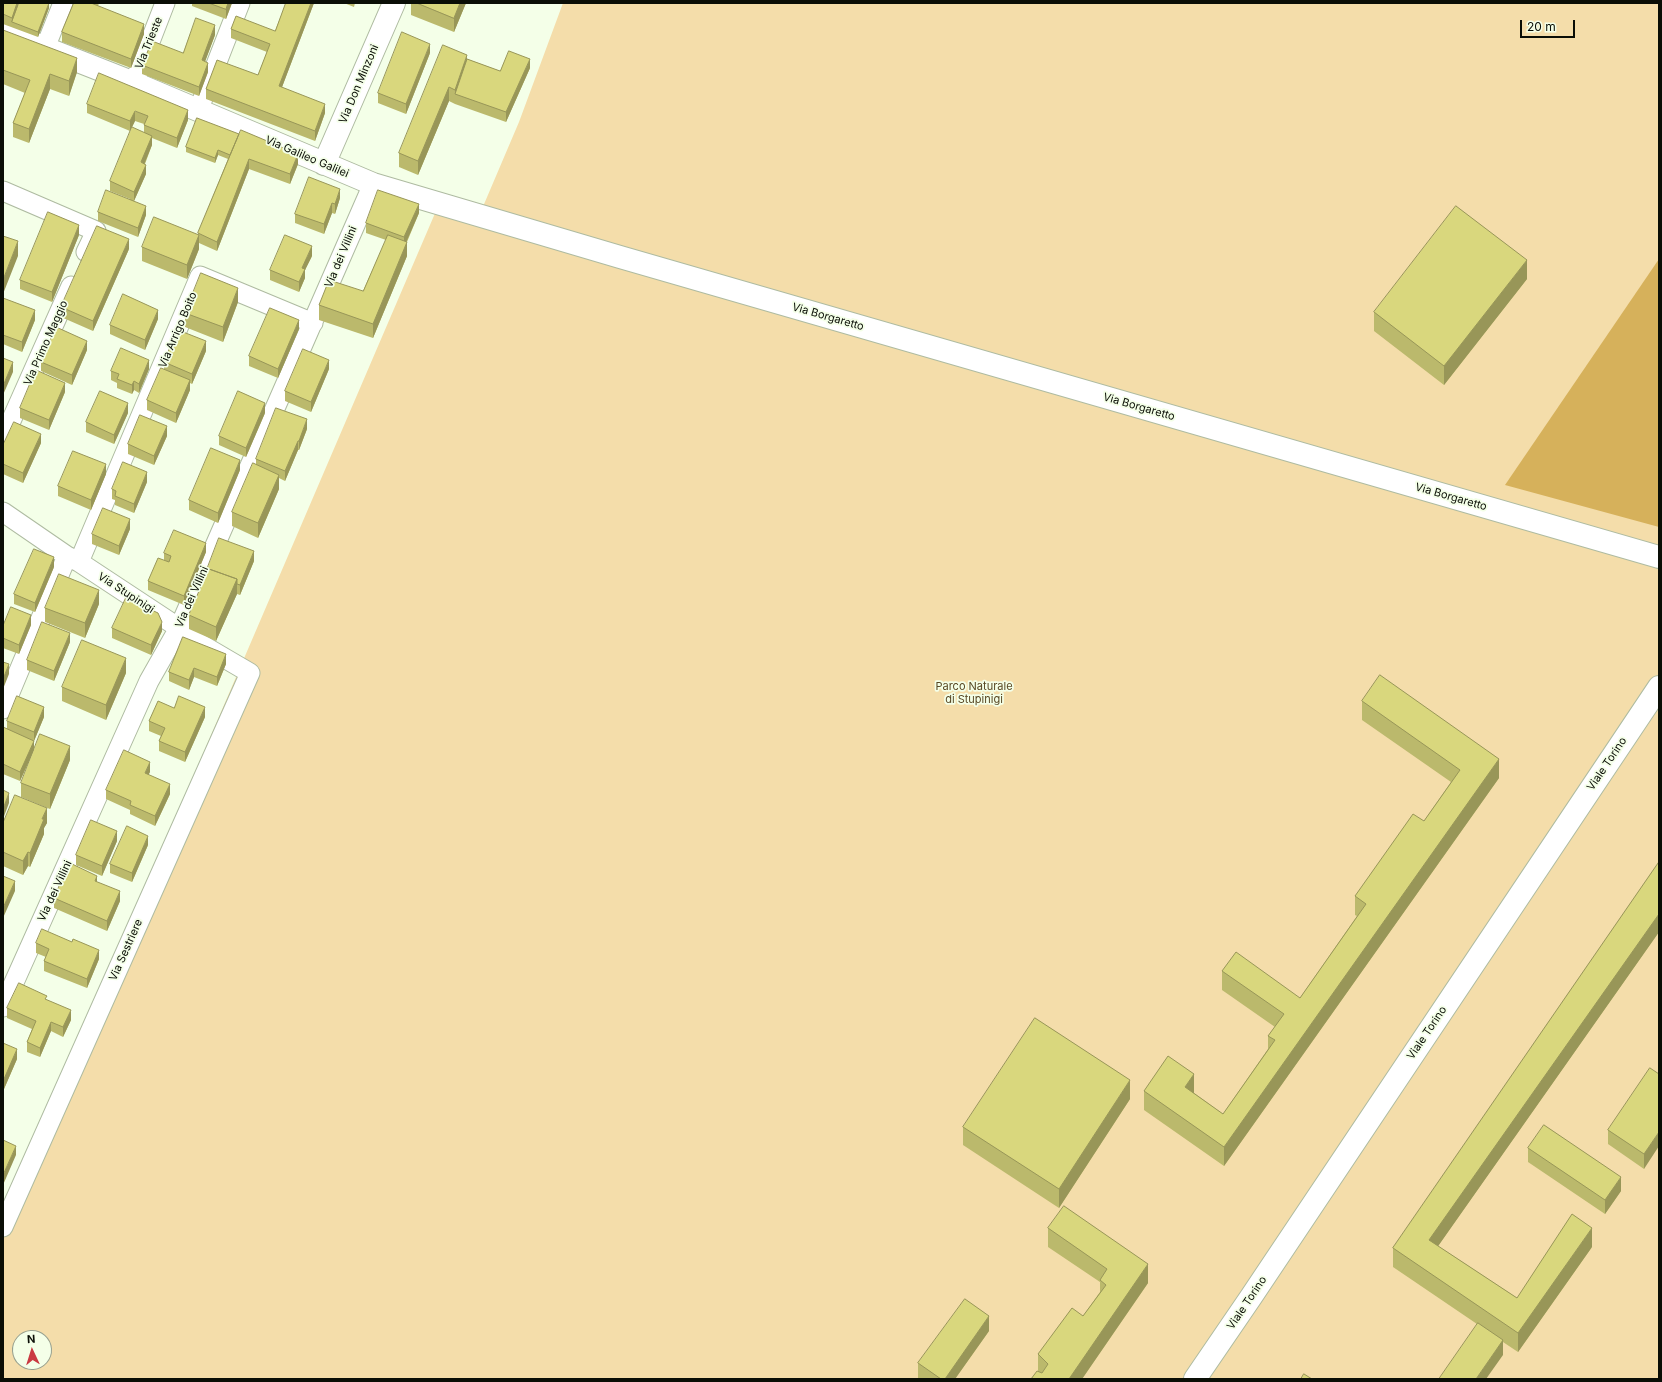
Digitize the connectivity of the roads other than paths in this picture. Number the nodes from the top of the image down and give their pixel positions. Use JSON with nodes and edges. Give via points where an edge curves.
{"nodes":[{"id":1,"x":63,"y":3,"type":"edge"},
{"id":2,"x":165,"y":3,"type":"edge"},
{"id":3,"x":240,"y":3,"type":"edge"},
{"id":4,"x":394,"y":3,"type":"edge"},
{"id":5,"x":3,"y":29,"type":"edge"},
{"id":6,"x":45,"y":48,"type":"junction"},
{"id":7,"x":134,"y":83,"type":"junction"},
{"id":8,"x":198,"y":111,"type":"junction"},
{"id":9,"x":324,"y":164,"type":"junction"},
{"id":10,"x":373,"y":184,"type":"junction"},
{"id":11,"x":3,"y":191,"type":"edge"},
{"id":12,"x":620,"y":257,"type":"joint"},
{"id":13,"x":312,"y":323,"type":"junction"},
{"id":14,"x":3,"y":439,"type":"edge"},
{"id":15,"x":3,"y":512,"type":"edge"},
{"id":16,"x":1659,"y":557,"type":"edge"},
{"id":17,"x":73,"y":559,"type":"junction"},
{"id":18,"x":179,"y":628,"type":"junction"},
{"id":19,"x":250,"y":673,"type":"joint"},
{"id":20,"x":1659,"y":687,"type":"edge"},
{"id":21,"x":3,"y":709,"type":"edge"},
{"id":22,"x":3,"y":1007,"type":"edge"},
{"id":23,"x":3,"y":1227,"type":"edge"},
{"id":24,"x":1195,"y":1379,"type":"edge"}],
"edges":[{"from":1,"to":6,"type":"street"},
{"from":2,"to":7,"type":"street","name":"Via Trieste"},
{"from":3,"to":8,"type":"street"},
{"from":4,"to":9,"type":"street","name":"Via Don Minzoni"},
{"from":5,"to":6,"type":"street","name":"Via Galileo Galilei"},
{"from":6,"to":7,"type":"street","name":"Via Galileo Galilei"},
{"from":7,"to":8,"type":"street","name":"Via Galileo Galilei"},
{"from":8,"to":9,"type":"street","name":"Via Galileo Galilei"},
{"from":9,"to":10,"type":"street","name":"Via Galileo Galilei"},
{"from":10,"to":12,"type":"street","name":"Via Galileo Galilei"},
{"from":10,"to":13,"type":"street","name":"Via dei Villini"},
{"from":11,"to":14,"type":"street","name":"Via Primo Maggio","via":[[96,231]]},
{"from":12,"to":16,"type":"street","name":"Via Borgaretto"},
{"from":13,"to":17,"type":"street","name":"Via Arrigo Boito","via":[[200,276]]},
{"from":13,"to":18,"type":"street","name":"Via dei Villini"},
{"from":15,"to":17,"type":"street","name":"Via Stupinigi"},
{"from":17,"to":18,"type":"street","name":"Via Stupinigi"},
{"from":17,"to":21,"type":"street"},
{"from":18,"to":19,"type":"street","name":"Via Stupinigi","via":[[192,639]]},
{"from":18,"to":22,"type":"street","name":"Via dei Villini","via":[[149,681]]},
{"from":19,"to":23,"type":"street","name":"Via Sestriere"},
{"from":20,"to":24,"type":"street","name":"Viale Torino"}]}
